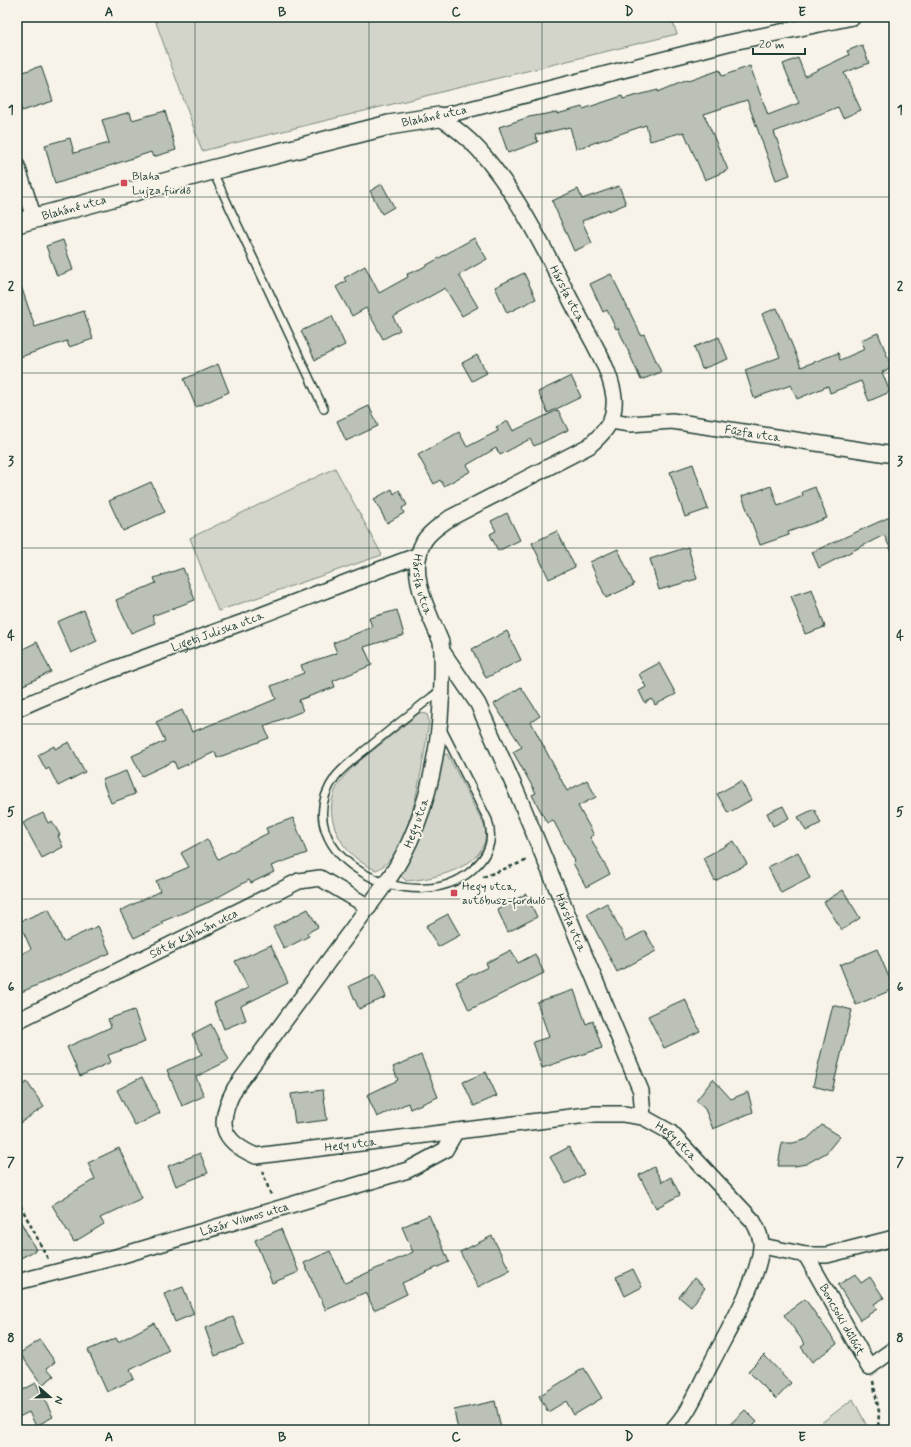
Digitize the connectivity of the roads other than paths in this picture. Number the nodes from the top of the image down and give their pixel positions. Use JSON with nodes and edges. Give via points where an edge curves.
{"nodes":[{"id":1,"x":853,"y":17,"type":"edge"},
{"id":2,"x":439,"y":117,"type":"junction"},
{"id":3,"x":17,"y":166,"type":"edge"},
{"id":4,"x":212,"y":170,"type":"junction"},
{"id":5,"x":26,"y":220,"type":"edge"},
{"id":6,"x":324,"y":410,"type":"dead end"},
{"id":7,"x":611,"y":421,"type":"junction"},
{"id":8,"x":894,"y":455,"type":"edge"},
{"id":9,"x":419,"y":555,"type":"junction"},
{"id":10,"x":442,"y":651,"type":"junction"},
{"id":11,"x":443,"y":687,"type":"junction"},
{"id":12,"x":17,"y":709,"type":"edge"},
{"id":13,"x":440,"y":726,"type":"junction"},
{"id":14,"x":386,"y":883,"type":"junction"},
{"id":15,"x":369,"y":907,"type":"junction"},
{"id":16,"x":17,"y":1021,"type":"edge"},
{"id":17,"x":643,"y":1117,"type":"junction"},
{"id":18,"x":456,"y":1131,"type":"junction"},
{"id":19,"x":894,"y":1238,"type":"edge"},
{"id":20,"x":762,"y":1246,"type":"junction"},
{"id":21,"x":806,"y":1255,"type":"junction"},
{"id":22,"x":17,"y":1282,"type":"edge"},
{"id":23,"x":894,"y":1348,"type":"edge"},
{"id":24,"x":672,"y":1430,"type":"edge"}],
"edges":[{"from":1,"to":2,"type":"street","name":"Blaháné utca","via":[[728,43]]},
{"from":2,"to":4,"type":"street","name":"Blaháné utca","via":[[389,125]]},
{"from":2,"to":7,"type":"street","name":"Hársfa utca","via":[[478,149],[517,204],[546,252],[602,362],[614,398]]},
{"from":3,"to":5,"type":"street"},
{"from":4,"to":5,"type":"street","name":"Blaháné utca"},
{"from":4,"to":6,"type":"lane"},
{"from":7,"to":8,"type":"street","name":"Fűzfa utca","via":[[630,424],[672,421]]},
{"from":7,"to":9,"type":"street","name":"Hársfa utca","via":[[589,446],[450,518],[424,540]]},
{"from":9,"to":10,"type":"street","name":"Hársfa utca","via":[[417,572],[420,588],[441,642]]},
{"from":9,"to":12,"type":"street","name":"Ligeti Juliska utca","via":[[70,685]]},
{"from":10,"to":11,"type":"street","name":"Hegy utca"},
{"from":10,"to":17,"type":"street","name":"Hársfa utca","via":[[478,704],[641,1091]]},
{"from":11,"to":13,"type":"street","name":"Hegy utca"},
{"from":11,"to":14,"type":"lane","via":[[350,762],[336,777],[327,795],[324,823],[335,849],[345,861],[362,873]]},
{"from":13,"to":14,"type":"street","name":"Hegy utca","via":[[428,790],[418,823],[406,851]]},
{"from":13,"to":14,"type":"lane","via":[[488,820],[492,834],[488,848],[473,870],[452,884],[428,889],[408,889]]},
{"from":14,"to":15,"type":"street","name":"Hegy utca"},
{"from":15,"to":16,"type":"street","name":"Sőtér Kálmán utca","via":[[320,878],[299,881]]},
{"from":15,"to":18,"type":"street","name":"Hegy utca","via":[[235,1088],[228,1102],[224,1128],[230,1140],[242,1150],[256,1156]]},
{"from":17,"to":18,"type":"street","name":"Hegy utca","via":[[595,1114]]},
{"from":17,"to":20,"type":"street","name":"Hegy utca","via":[[661,1126],[681,1141],[753,1221]]},
{"from":18,"to":22,"type":"street","name":"Lázár Vilmos utca","via":[[445,1150],[408,1170],[116,1257]]},
{"from":19,"to":21,"type":"street","via":[[827,1255]]},
{"from":20,"to":21,"type":"street"},
{"from":20,"to":24,"type":"street","via":[[753,1278],[741,1306],[691,1402]]},
{"from":21,"to":23,"type":"street","name":"Boncsoki dűlőút","via":[[869,1367]]}]}
